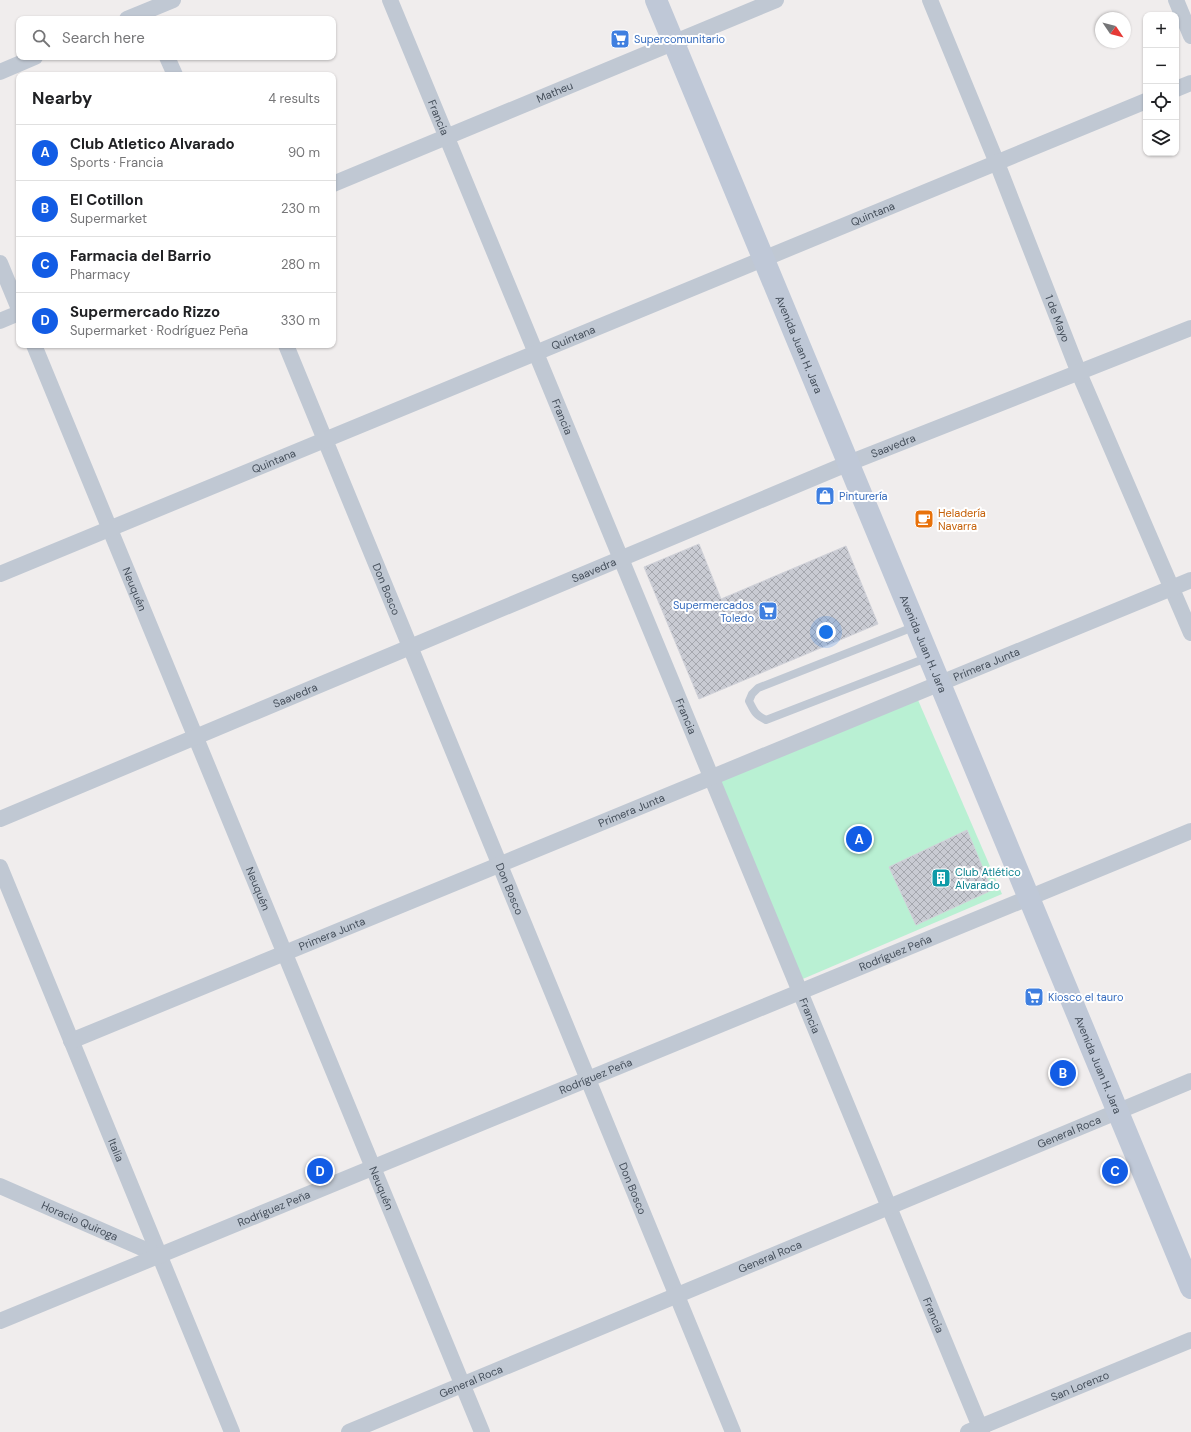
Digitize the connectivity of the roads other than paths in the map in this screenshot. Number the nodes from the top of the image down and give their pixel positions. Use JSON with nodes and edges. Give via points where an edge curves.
{"nodes":[{"id":1,"x":173,"y":0,"type":"edge"},
{"id":2,"x":390,"y":0,"type":"edge"},
{"id":3,"x":656,"y":0,"type":"edge"},
{"id":4,"x":776,"y":0,"type":"edge"},
{"id":5,"x":930,"y":0,"type":"edge"},
{"id":6,"x":1176,"y":0,"type":"edge"},
{"id":7,"x":148,"y":10,"type":"edge"},
{"id":8,"x":134,"y":16,"type":"edge"},
{"id":9,"x":1191,"y":36,"type":"edge"},
{"id":10,"x":674,"y":42,"type":"junction"},
{"id":11,"x":28,"y":60,"type":"edge"},
{"id":12,"x":168,"y":60,"type":"edge"},
{"id":13,"x":0,"y":72,"type":"edge"},
{"id":14,"x":174,"y":72,"type":"edge"},
{"id":15,"x":1191,"y":82,"type":"edge"},
{"id":16,"x":1179,"y":88,"type":"edge"},
{"id":17,"x":1143,"y":102,"type":"edge"},
{"id":18,"x":447,"y":136,"type":"junction"},
{"id":19,"x":997,"y":163,"type":"junction"},
{"id":20,"x":336,"y":183,"type":"edge"},
{"id":21,"x":764,"y":259,"type":"junction"},
{"id":22,"x":0,"y":262,"type":"edge"},
{"id":23,"x":16,"y":302,"type":"edge"},
{"id":24,"x":16,"y":314,"type":"edge"},
{"id":25,"x":0,"y":321,"type":"edge"},
{"id":26,"x":1191,"y":328,"type":"edge"},
{"id":27,"x":35,"y":348,"type":"edge"},
{"id":28,"x":287,"y":348,"type":"edge"},
{"id":29,"x":536,"y":353,"type":"junction"},
{"id":30,"x":1080,"y":373,"type":"junction"},
{"id":31,"x":325,"y":440,"type":"junction"},
{"id":32,"x":849,"y":463,"type":"junction"},
{"id":33,"x":110,"y":529,"type":"junction"},
{"id":34,"x":621,"y":558,"type":"junction"},
{"id":35,"x":0,"y":574,"type":"edge"},
{"id":36,"x":1191,"y":580,"type":"edge"},
{"id":37,"x":1172,"y":588,"type":"junction"},
{"id":38,"x":916,"y":625,"type":"junction"},
{"id":39,"x":1191,"y":634,"type":"edge"},
{"id":40,"x":410,"y":647,"type":"junction"},
{"id":41,"x":930,"y":657,"type":"junction"},
{"id":42,"x":940,"y":683,"type":"junction"},
{"id":43,"x":196,"y":737,"type":"junction"},
{"id":44,"x":712,"y":777,"type":"junction"},
{"id":45,"x":0,"y":819,"type":"edge"},
{"id":46,"x":1191,"y":831,"type":"edge"},
{"id":47,"x":500,"y":865,"type":"junction"},
{"id":48,"x":0,"y":867,"type":"edge"},
{"id":49,"x":1029,"y":898,"type":"junction"},
{"id":50,"x":285,"y":953,"type":"junction"},
{"id":51,"x":800,"y":992,"type":"junction"},
{"id":52,"x":72,"y":1041,"type":"junction"},
{"id":53,"x":588,"y":1079,"type":"junction"},
{"id":54,"x":1191,"y":1081,"type":"edge"},
{"id":55,"x":1118,"y":1111,"type":"junction"},
{"id":56,"x":373,"y":1168,"type":"junction"},
{"id":57,"x":0,"y":1186,"type":"edge"},
{"id":58,"x":889,"y":1207,"type":"junction"},
{"id":59,"x":160,"y":1256,"type":"junction"},
{"id":60,"x":1191,"y":1288,"type":"edge"},
{"id":61,"x":677,"y":1295,"type":"junction"},
{"id":62,"x":0,"y":1321,"type":"edge"},
{"id":63,"x":1191,"y":1340,"type":"edge"},
{"id":64,"x":462,"y":1385,"type":"junction"},
{"id":65,"x":977,"y":1430,"type":"edge"},
{"id":66,"x":232,"y":1432,"type":"edge"},
{"id":67,"x":349,"y":1432,"type":"edge"},
{"id":68,"x":482,"y":1432,"type":"edge"},
{"id":69,"x":733,"y":1432,"type":"edge"}],
"edges":[{"from":1,"to":7,"type":"street"},
{"from":2,"to":18,"type":"street","name":"Francia"},
{"from":3,"to":10,"type":"main road","name":"Avenida Juan H. Jara"},
{"from":4,"to":10,"type":"street","name":"Matheu"},
{"from":5,"to":19,"type":"street","name":"1 de Mayo"},
{"from":6,"to":9,"type":"street"},
{"from":7,"to":8,"type":"street"},
{"from":10,"to":18,"type":"street","name":"Matheu"},
{"from":10,"to":21,"type":"main road","name":"Avenida Juan H. Jara"},
{"from":11,"to":13,"type":"street"},
{"from":12,"to":14,"type":"street"},
{"from":15,"to":16,"type":"street"},
{"from":17,"to":19,"type":"street","name":"Quintana"},
{"from":18,"to":20,"type":"street","name":"Matheu"},
{"from":18,"to":29,"type":"street","name":"Francia"},
{"from":19,"to":21,"type":"street","name":"Quintana"},
{"from":19,"to":30,"type":"street","name":"1 de Mayo"},
{"from":21,"to":29,"type":"street","name":"Quintana"},
{"from":21,"to":32,"type":"main road","name":"Avenida Juan H. Jara"},
{"from":22,"to":23,"type":"street"},
{"from":24,"to":25,"type":"street"},
{"from":26,"to":30,"type":"street","name":"Saavedra"},
{"from":27,"to":33,"type":"street","name":"Neuquén"},
{"from":28,"to":31,"type":"street","name":"Don Bosco"},
{"from":29,"to":31,"type":"street","name":"Quintana"},
{"from":29,"to":34,"type":"street","name":"Francia"},
{"from":30,"to":32,"type":"street","name":"Saavedra"},
{"from":30,"to":37,"type":"street","name":"1 de Mayo"},
{"from":31,"to":33,"type":"street","name":"Quintana"},
{"from":31,"to":40,"type":"street","name":"Don Bosco"},
{"from":32,"to":34,"type":"street","name":"Saavedra"},
{"from":32,"to":38,"type":"main road","name":"Avenida Juan H. Jara"},
{"from":33,"to":35,"type":"street","name":"Quintana"},
{"from":33,"to":43,"type":"street","name":"Neuquén"},
{"from":34,"to":40,"type":"street","name":"Saavedra"},
{"from":34,"to":44,"type":"street","name":"Francia"},
{"from":36,"to":37,"type":"street","name":"Primera Junta"},
{"from":37,"to":39,"type":"street","name":"1 de Mayo"},
{"from":37,"to":42,"type":"street","name":"Primera Junta"},
{"from":38,"to":41,"type":"main road","name":"Avenida Juan H. Jara"},
{"from":38,"to":41,"type":"lane","via":[[758,688],[749,701],[754,712],[766,720]]},
{"from":40,"to":43,"type":"street","name":"Saavedra"},
{"from":40,"to":47,"type":"street","name":"Don Bosco"},
{"from":41,"to":42,"type":"main road","name":"Avenida Juan H. Jara"},
{"from":42,"to":44,"type":"street","name":"Primera Junta"},
{"from":42,"to":49,"type":"main road","name":"Avenida Juan H. Jara"},
{"from":43,"to":45,"type":"street","name":"Saavedra"},
{"from":43,"to":50,"type":"street","name":"Neuquén"},
{"from":44,"to":47,"type":"street","name":"Primera Junta"},
{"from":44,"to":51,"type":"street","name":"Francia"},
{"from":46,"to":49,"type":"street","name":"Rodríguez Peña"},
{"from":47,"to":50,"type":"street","name":"Primera Junta"},
{"from":47,"to":53,"type":"street","name":"Don Bosco"},
{"from":48,"to":52,"type":"street","name":"Italia"},
{"from":49,"to":51,"type":"street","name":"Rodríguez Peña"},
{"from":49,"to":55,"type":"main road","name":"Avenida Juan H. Jara"},
{"from":50,"to":52,"type":"street","name":"Primera Junta"},
{"from":50,"to":56,"type":"street","name":"Neuquén"},
{"from":51,"to":53,"type":"street","name":"Rodríguez Peña"},
{"from":51,"to":58,"type":"street","name":"Francia"},
{"from":52,"to":59,"type":"street","name":"Italia"},
{"from":53,"to":56,"type":"street","name":"Rodríguez Peña"},
{"from":53,"to":61,"type":"street","name":"Don Bosco"},
{"from":54,"to":55,"type":"street","name":"General Roca"},
{"from":55,"to":58,"type":"street","name":"General Roca"},
{"from":55,"to":60,"type":"main road","name":"Avenida Juan H. Jara"},
{"from":56,"to":59,"type":"street","name":"Rodríguez Peña"},
{"from":56,"to":64,"type":"street","name":"Neuquén"},
{"from":57,"to":59,"type":"street","name":"Horacio Quiroga"},
{"from":58,"to":61,"type":"street","name":"General Roca"},
{"from":58,"to":65,"type":"street","name":"Francia"},
{"from":59,"to":62,"type":"street","name":"Rodríguez Peña"},
{"from":59,"to":66,"type":"street","name":"Italia"},
{"from":61,"to":64,"type":"street","name":"General Roca"},
{"from":61,"to":69,"type":"street","name":"Don Bosco"},
{"from":63,"to":65,"type":"street","name":"San Lorenzo"},
{"from":64,"to":67,"type":"street","name":"General Roca"},
{"from":64,"to":68,"type":"street","name":"Neuquén"}]}
